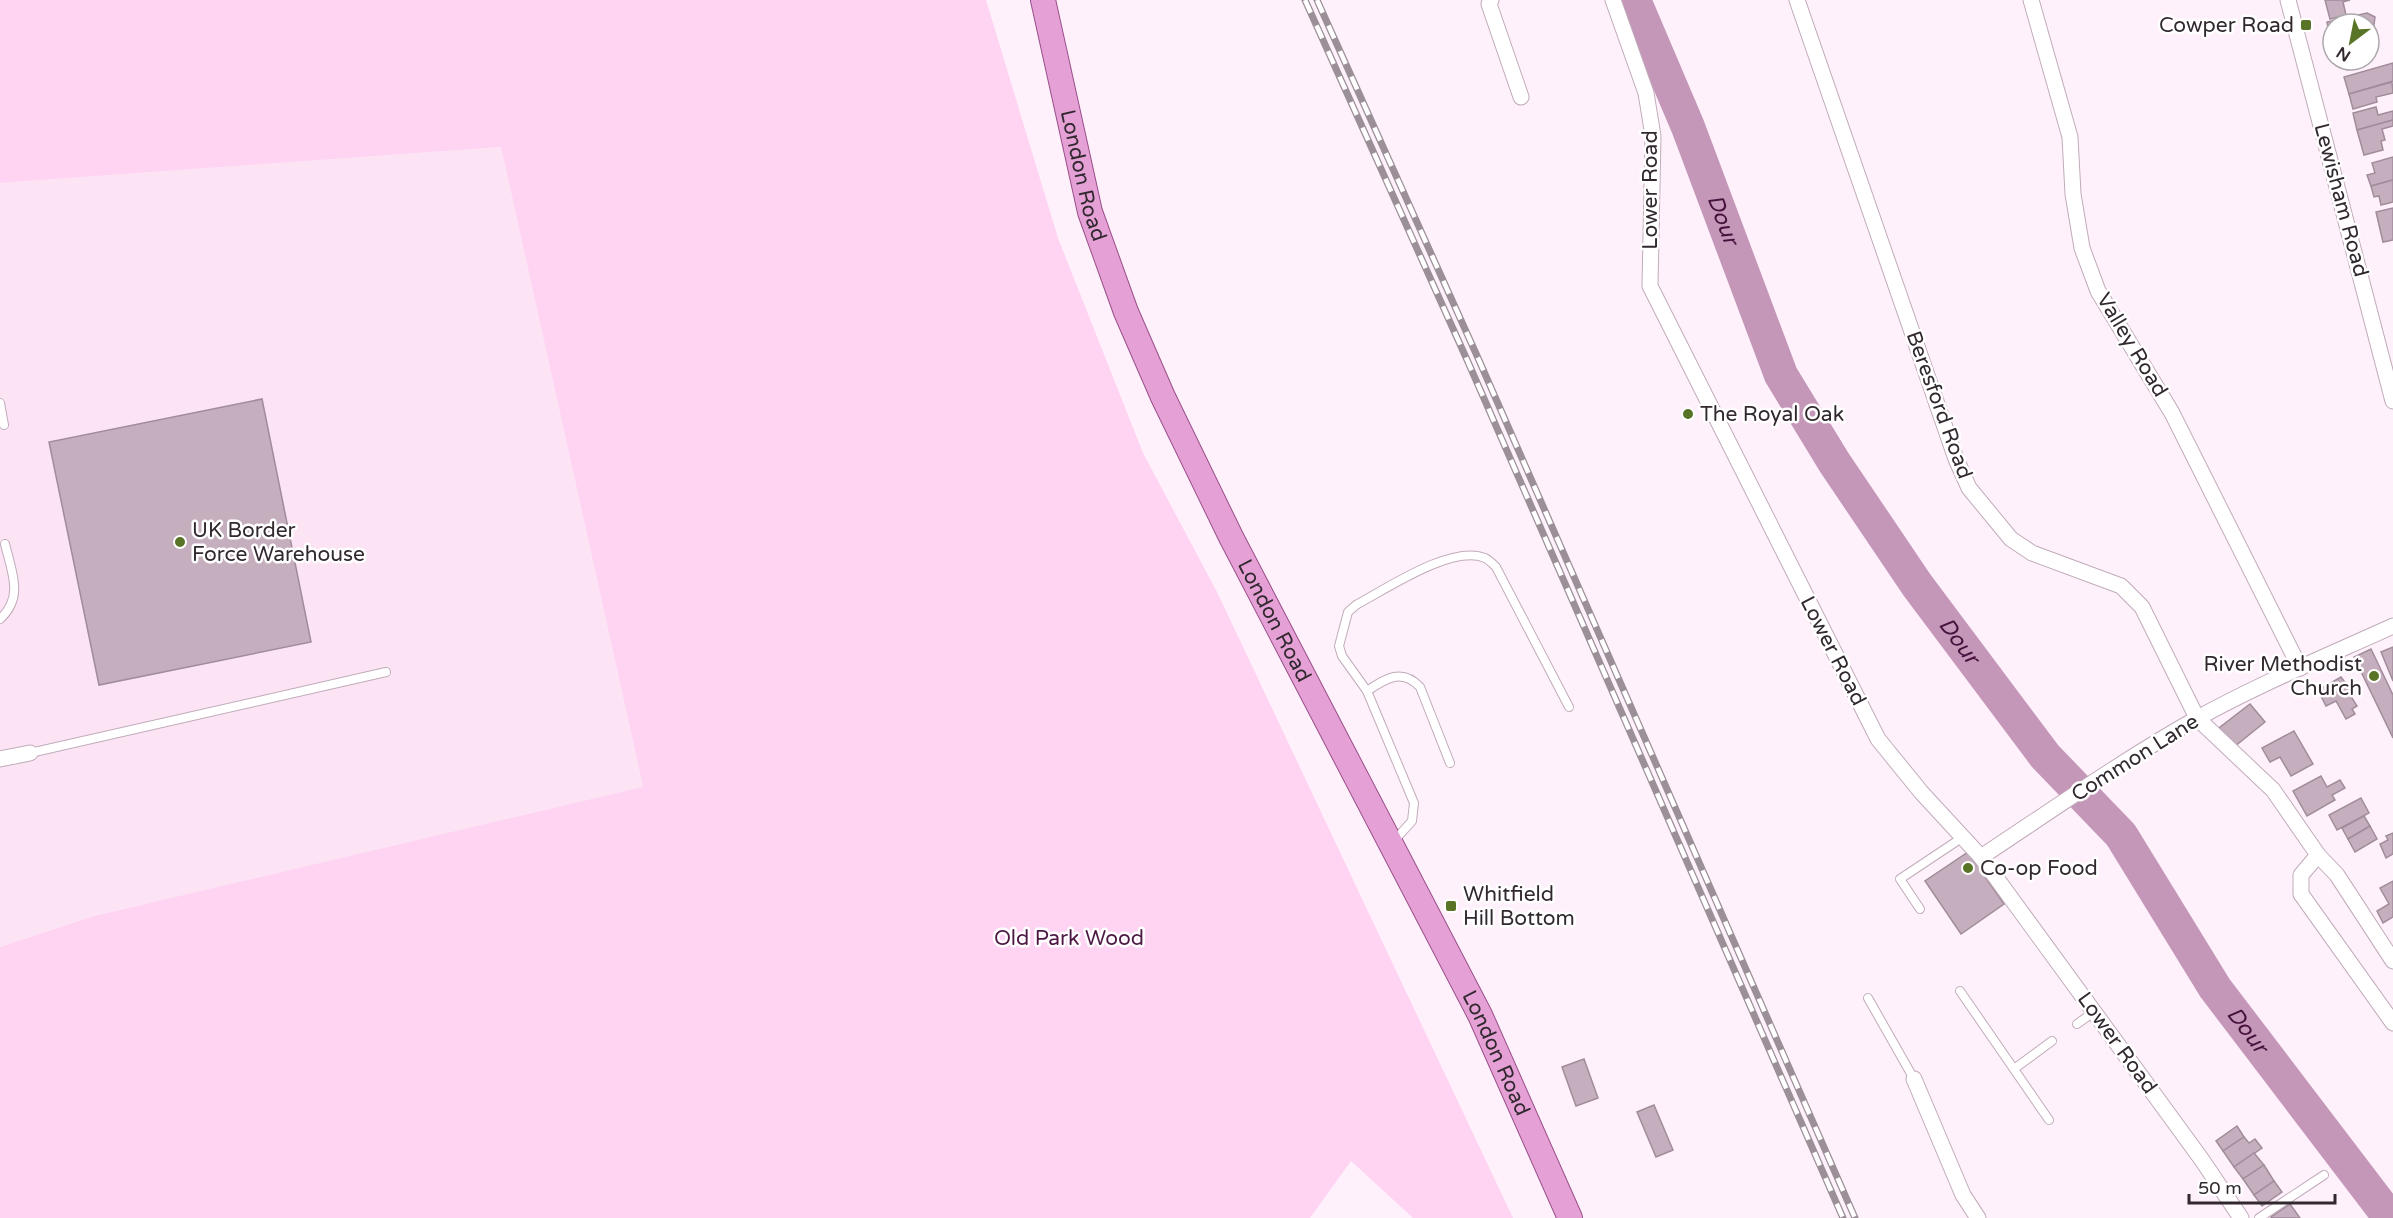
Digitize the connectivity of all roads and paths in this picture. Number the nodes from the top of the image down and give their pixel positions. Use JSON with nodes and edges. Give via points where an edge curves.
{"nodes":[{"id":1,"x":1043,"y":0,"type":"edge"},
{"id":2,"x":1491,"y":0,"type":"edge"},
{"id":3,"x":1613,"y":0,"type":"edge"},
{"id":4,"x":1797,"y":0,"type":"edge"},
{"id":5,"x":2031,"y":0,"type":"edge"},
{"id":6,"x":2288,"y":0,"type":"edge"},
{"id":7,"x":1521,"y":97,"type":"dead end"},
{"id":8,"x":2392,"y":393,"type":"edge"},
{"id":9,"x":0,"y":403,"type":"edge"},
{"id":10,"x":4,"y":425,"type":"dead end"},
{"id":11,"x":5,"y":544,"type":"dead end"},
{"id":12,"x":0,"y":619,"type":"edge"},
{"id":13,"x":2393,"y":626,"type":"edge"},
{"id":14,"x":2300,"y":668,"type":"junction"},
{"id":15,"x":386,"y":672,"type":"dead end"},
{"id":16,"x":1367,"y":691,"type":"junction"},
{"id":17,"x":1569,"y":707,"type":"dead end"},
{"id":18,"x":2198,"y":718,"type":"junction"},
{"id":19,"x":30,"y":753,"type":"joint"},
{"id":20,"x":0,"y":759,"type":"edge"},
{"id":21,"x":1450,"y":763,"type":"dead end"},
{"id":22,"x":1963,"y":837,"type":"junction"},
{"id":23,"x":1391,"y":845,"type":"junction"},
{"id":24,"x":2318,"y":855,"type":"junction"},
{"id":25,"x":1981,"y":857,"type":"junction"},
{"id":26,"x":1920,"y":909,"type":"dead end"},
{"id":27,"x":2393,"y":961,"type":"edge"},
{"id":28,"x":1960,"y":991,"type":"dead end"},
{"id":29,"x":1868,"y":998,"type":"dead end"},
{"id":30,"x":2094,"y":1011,"type":"junction"},
{"id":31,"x":2393,"y":1023,"type":"edge"},
{"id":32,"x":2077,"y":1024,"type":"dead end"},
{"id":33,"x":2052,"y":1041,"type":"dead end"},
{"id":34,"x":2014,"y":1069,"type":"junction"},
{"id":35,"x":1914,"y":1079,"type":"joint"},
{"id":36,"x":2049,"y":1120,"type":"dead end"},
{"id":37,"x":2324,"y":1175,"type":"dead end"},
{"id":38,"x":1570,"y":1218,"type":"edge"},
{"id":39,"x":1978,"y":1218,"type":"edge"},
{"id":40,"x":2241,"y":1218,"type":"edge"},
{"id":41,"x":2259,"y":1218,"type":"edge"}],
"edges":[{"from":1,"to":23,"type":"main road","name":"London Road","via":[[1090,212],[1126,312],[1231,537]]},
{"from":2,"to":7,"type":"street","via":[[1489,4]]},
{"from":3,"to":22,"type":"street","name":"Lower Road","via":[[1646,93],[1653,136],[1650,286],[1878,739]]},
{"from":4,"to":18,"type":"street","name":"Beresford Road","via":[[1969,488],[2011,540],[2032,553],[2121,586],[2135,600]]},
{"from":5,"to":14,"type":"street","name":"Valley Road","via":[[2070,137],[2073,194],[2082,248],[2098,291],[2172,412]]},
{"from":6,"to":8,"type":"street","name":"Lewisham Road"},
{"from":9,"to":10,"type":"lane"},
{"from":11,"to":12,"type":"lane","via":[[15,590],[11,609]]},
{"from":13,"to":14,"type":"street","name":"Common Lane"},
{"from":14,"to":18,"type":"street","name":"Common Lane"},
{"from":15,"to":19,"type":"lane"},
{"from":16,"to":17,"type":"lane","via":[[1339,646],[1348,612],[1441,560],[1471,556],[1485,558],[1496,567]]},
{"from":16,"to":21,"type":"lane","via":[[1385,678],[1412,678],[1420,687]]},
{"from":16,"to":23,"type":"lane","via":[[1414,803],[1412,821]]},
{"from":18,"to":24,"type":"street","name":"Beresford Road","via":[[2273,790]]},
{"from":18,"to":25,"type":"street","name":"Common Lane","via":[[2122,763]]},
{"from":19,"to":20,"type":"street"},
{"from":22,"to":25,"type":"street","name":"Lower Road"},
{"from":22,"to":26,"type":"lane","via":[[1900,879]]},
{"from":23,"to":38,"type":"main road","name":"London Road","via":[[1490,1035]]},
{"from":24,"to":27,"type":"street","name":"Beresford Road","via":[[2337,876]]},
{"from":24,"to":31,"type":"street","via":[[2301,875],[2301,894]]},
{"from":25,"to":30,"type":"street","name":"Lower Road"},
{"from":28,"to":34,"type":"lane"},
{"from":29,"to":35,"type":"lane"},
{"from":30,"to":32,"type":"lane"},
{"from":30,"to":40,"type":"street","name":"Lower Road"},
{"from":33,"to":34,"type":"lane"},
{"from":34,"to":36,"type":"lane"},
{"from":35,"to":39,"type":"street","via":[[1963,1195]]},
{"from":37,"to":41,"type":"lane"}]}
